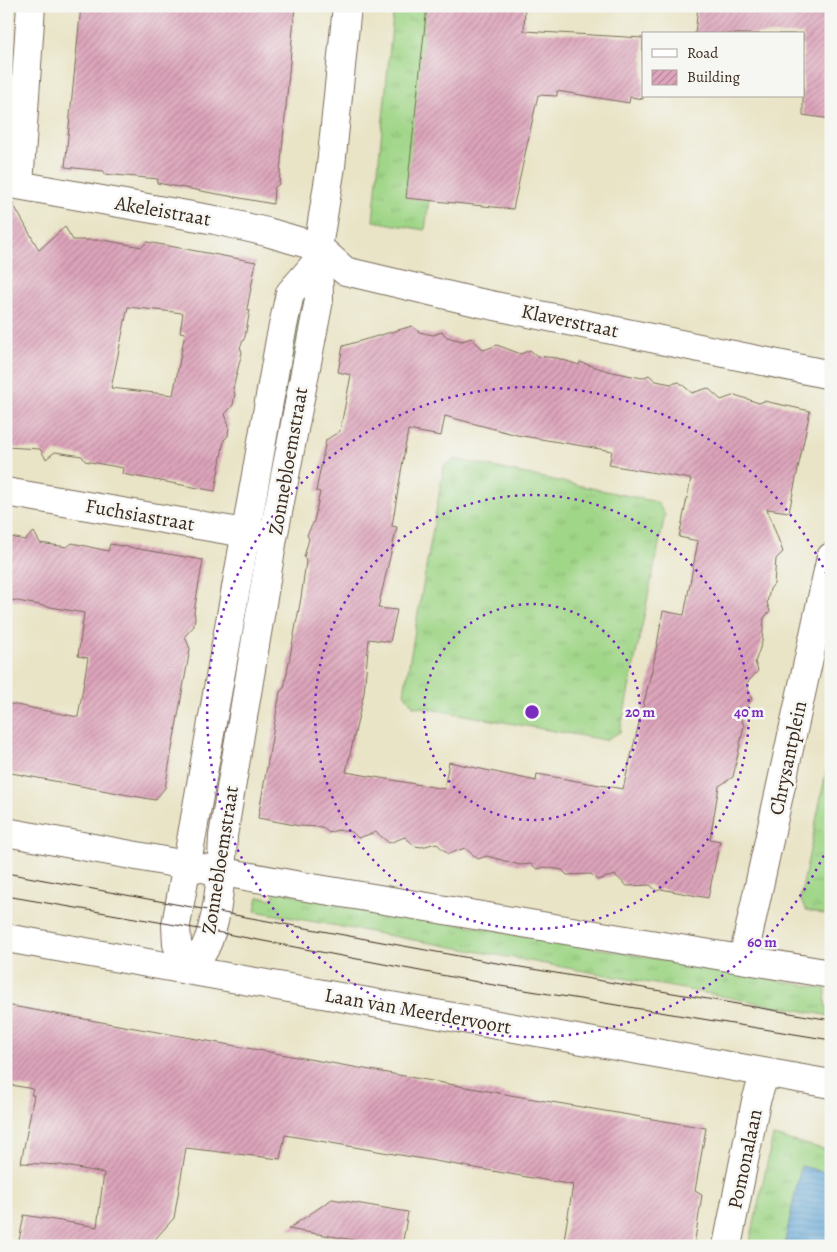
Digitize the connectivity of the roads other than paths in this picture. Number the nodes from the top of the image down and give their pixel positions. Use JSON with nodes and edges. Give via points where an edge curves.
{"nodes":[{"id":1,"x":31,"y":6,"type":"edge"},
{"id":2,"x":347,"y":6,"type":"edge"},
{"id":3,"x":13,"y":184,"type":"edge"},
{"id":4,"x":317,"y":255,"type":"junction"},
{"id":5,"x":831,"y":376,"type":"edge"},
{"id":6,"x":6,"y":492,"type":"edge"},
{"id":7,"x":245,"y":533,"type":"junction"},
{"id":8,"x":274,"y":538,"type":"junction"},
{"id":9,"x":831,"y":557,"type":"edge"},
{"id":10,"x":6,"y":832,"type":"edge"},
{"id":11,"x":187,"y":864,"type":"junction"},
{"id":12,"x":222,"y":871,"type":"junction"},
{"id":13,"x":6,"y":938,"type":"edge"},
{"id":14,"x":743,"y":959,"type":"junction"},
{"id":15,"x":187,"y":970,"type":"junction"},
{"id":16,"x":831,"y":974,"type":"edge"},
{"id":17,"x":765,"y":1072,"type":"junction"},
{"id":18,"x":831,"y":1084,"type":"edge"},
{"id":19,"x":727,"y":1246,"type":"edge"}],
"edges":[{"from":1,"to":3,"type":"street"},
{"from":2,"to":4,"type":"street","name":"Zonnebloemstraat","via":[[331,166]]},
{"from":3,"to":4,"type":"street","name":"Akeleistraat","via":[[267,232]]},
{"from":4,"to":5,"type":"street","name":"Klaverstraat","via":[[345,271],[476,302]]},
{"from":4,"to":7,"type":"street","name":"Zonnebloemstraat","via":[[290,293]]},
{"from":4,"to":8,"type":"street","name":"Zonnebloemstraat","via":[[319,300]]},
{"from":6,"to":7,"type":"street","name":"Fuchsiastraat"},
{"from":7,"to":8,"type":"street","name":"Fuchsiastraat"},
{"from":7,"to":11,"type":"street","name":"Zonnebloemstraat"},
{"from":8,"to":12,"type":"street","name":"Zonnebloemstraat","via":[[223,836]]},
{"from":9,"to":14,"type":"street","name":"Chrysantplein"},
{"from":10,"to":11,"type":"street"},
{"from":11,"to":12,"type":"street"},
{"from":11,"to":15,"type":"street","name":"Zonnebloemstraat","via":[[176,925],[177,944]]},
{"from":12,"to":14,"type":"street"},
{"from":12,"to":15,"type":"street","name":"Zonnebloemstraat","via":[[211,931],[204,949]]},
{"from":13,"to":15,"type":"street","name":"Laan van Meerdervoort"},
{"from":14,"to":16,"type":"street"},
{"from":15,"to":17,"type":"street","name":"Laan van Meerdervoort"},
{"from":17,"to":18,"type":"street","name":"Laan van Meerdervoort"},
{"from":17,"to":19,"type":"street","name":"Pomonalaan","via":[[756,1101]]}]}
